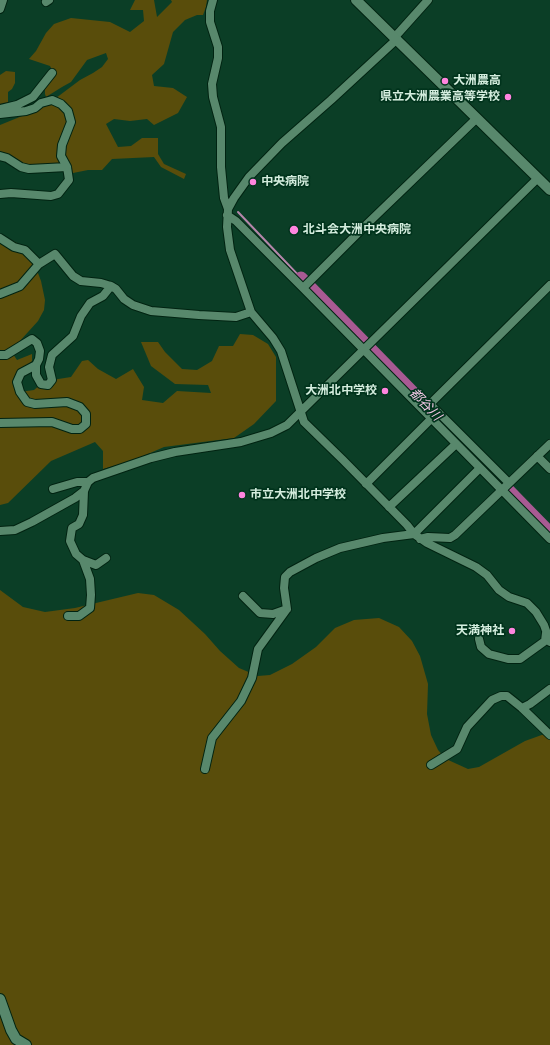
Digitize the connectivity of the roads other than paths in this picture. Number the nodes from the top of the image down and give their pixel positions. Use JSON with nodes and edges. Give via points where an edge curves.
{"nodes":[{"id":1,"x":3,"y":0,"type":"edge"},
{"id":2,"x":213,"y":0,"type":"edge"},
{"id":3,"x":356,"y":0,"type":"edge"},
{"id":4,"x":428,"y":0,"type":"edge"},
{"id":5,"x":0,"y":9,"type":"edge"},
{"id":6,"x":395,"y":39,"type":"junction"},
{"id":7,"x":52,"y":73,"type":"dead end"},
{"id":8,"x":0,"y":109,"type":"edge"},
{"id":9,"x":0,"y":114,"type":"edge"},
{"id":10,"x":477,"y":118,"type":"junction"},
{"id":11,"x":0,"y":156,"type":"edge"},
{"id":12,"x":67,"y":168,"type":"junction"},
{"id":13,"x":538,"y":178,"type":"junction"},
{"id":14,"x":550,"y":190,"type":"edge"},
{"id":15,"x":0,"y":194,"type":"edge"},
{"id":16,"x":228,"y":212,"type":"junction"},
{"id":17,"x":0,"y":238,"type":"edge"},
{"id":18,"x":38,"y":264,"type":"junction"},
{"id":19,"x":306,"y":285,"type":"junction"},
{"id":20,"x":550,"y":285,"type":"edge"},
{"id":21,"x":111,"y":286,"type":"junction"},
{"id":22,"x":0,"y":294,"type":"edge"},
{"id":23,"x":251,"y":312,"type":"junction"},
{"id":24,"x":367,"y":348,"type":"junction"},
{"id":25,"x":0,"y":355,"type":"edge"},
{"id":26,"x":36,"y":365,"type":"junction"},
{"id":27,"x":427,"y":407,"type":"junction"},
{"id":28,"x":300,"y":412,"type":"junction"},
{"id":29,"x":431,"y":418,"type":"junction"},
{"id":30,"x":0,"y":423,"type":"edge"},
{"id":31,"x":456,"y":444,"type":"junction"},
{"id":32,"x":550,"y":444,"type":"edge"},
{"id":33,"x":537,"y":456,"type":"junction"},
{"id":34,"x":480,"y":468,"type":"junction"},
{"id":35,"x":550,"y":469,"type":"edge"},
{"id":36,"x":88,"y":482,"type":"junction"},
{"id":37,"x":366,"y":484,"type":"junction"},
{"id":38,"x":506,"y":487,"type":"junction"},
{"id":39,"x":53,"y":489,"type":"dead end"},
{"id":40,"x":84,"y":490,"type":"junction"},
{"id":41,"x":389,"y":507,"type":"junction"},
{"id":42,"x":0,"y":531,"type":"edge"},
{"id":43,"x":417,"y":536,"type":"junction"},
{"id":44,"x":550,"y":539,"type":"edge"},
{"id":45,"x":106,"y":558,"type":"dead end"},
{"id":46,"x":83,"y":560,"type":"junction"},
{"id":47,"x":243,"y":596,"type":"dead end"},
{"id":48,"x":286,"y":609,"type":"junction"},
{"id":49,"x":68,"y":616,"type":"dead end"},
{"id":50,"x":546,"y":633,"type":"junction"},
{"id":51,"x":479,"y":639,"type":"dead end"},
{"id":52,"x":550,"y":642,"type":"edge"},
{"id":53,"x":550,"y":689,"type":"edge"},
{"id":54,"x":522,"y":708,"type":"junction"},
{"id":55,"x":550,"y":735,"type":"edge"},
{"id":56,"x":431,"y":765,"type":"dead end"},
{"id":57,"x":205,"y":769,"type":"dead end"},
{"id":58,"x":0,"y":999,"type":"edge"},
{"id":59,"x":26,"y":1045,"type":"edge"}],
"edges":[{"from":1,"to":5,"type":"street"},
{"from":2,"to":16,"type":"street","via":[[210,22],[218,47],[218,58],[212,84],[220,127],[221,167]]},
{"from":3,"to":6,"type":"street"},
{"from":4,"to":6,"type":"street"},
{"from":6,"to":10,"type":"street"},
{"from":6,"to":16,"type":"street","via":[[262,163],[234,198]]},
{"from":7,"to":8,"type":"street","via":[[33,97]]},
{"from":9,"to":12,"type":"street","via":[[26,112],[52,100],[61,104],[68,111],[70,122],[61,156]]},
{"from":10,"to":13,"type":"street"},
{"from":10,"to":19,"type":"street"},
{"from":11,"to":12,"type":"street","via":[[29,169]]},
{"from":12,"to":15,"type":"street","via":[[69,180],[58,194]]},
{"from":13,"to":14,"type":"street"},
{"from":13,"to":24,"type":"street"},
{"from":16,"to":19,"type":"street"},
{"from":16,"to":23,"type":"street","via":[[230,250]]},
{"from":17,"to":18,"type":"street","via":[[14,247],[25,250]]},
{"from":18,"to":21,"type":"street","via":[[55,254],[73,276],[81,281]]},
{"from":18,"to":22,"type":"street","via":[[20,286]]},
{"from":19,"to":24,"type":"street"},
{"from":20,"to":27,"type":"street"},
{"from":21,"to":23,"type":"street","via":[[133,305],[151,311],[236,317]]},
{"from":21,"to":26,"type":"street","via":[[103,296],[90,303],[81,316],[73,336],[52,355],[49,367],[52,380],[48,385],[40,384],[36,375]]},
{"from":23,"to":28,"type":"street","via":[[281,351]]},
{"from":24,"to":27,"type":"street"},
{"from":24,"to":28,"type":"street"},
{"from":25,"to":26,"type":"street","via":[[6,355],[32,339],[37,343],[40,352]]},
{"from":26,"to":30,"type":"street","via":[[21,373],[17,382],[27,402],[67,402],[80,407],[86,414],[86,424],[80,429],[72,429],[52,422]]},
{"from":27,"to":29,"type":"street"},
{"from":27,"to":38,"type":"street"},
{"from":28,"to":36,"type":"street","via":[[287,425],[271,433],[241,442],[151,458],[104,473]]},
{"from":28,"to":37,"type":"street","via":[[304,422]]},
{"from":29,"to":31,"type":"street"},
{"from":29,"to":37,"type":"street"},
{"from":31,"to":34,"type":"street"},
{"from":31,"to":41,"type":"street"},
{"from":32,"to":33,"type":"street"},
{"from":33,"to":35,"type":"street"},
{"from":33,"to":38,"type":"street"},
{"from":34,"to":38,"type":"street"},
{"from":34,"to":43,"type":"street"},
{"from":36,"to":39,"type":"street","via":[[77,482]]},
{"from":36,"to":40,"type":"street"},
{"from":37,"to":41,"type":"street"},
{"from":38,"to":43,"type":"street","via":[[450,538]]},
{"from":38,"to":44,"type":"street"},
{"from":40,"to":42,"type":"street","via":[[75,498],[32,522],[15,530]]},
{"from":40,"to":46,"type":"street","via":[[83,515],[79,524],[72,528],[70,541],[76,554]]},
{"from":41,"to":43,"type":"street"},
{"from":43,"to":48,"type":"street","via":[[383,538],[340,548],[290,572],[285,577]]},
{"from":43,"to":50,"type":"street","via":[[426,543],[476,567],[509,597],[527,603],[536,612]]},
{"from":45,"to":46,"type":"street","via":[[96,565]]},
{"from":46,"to":49,"type":"street","via":[[90,579],[90,608],[79,616]]},
{"from":47,"to":48,"type":"street","via":[[260,612],[273,614]]},
{"from":48,"to":57,"type":"street","via":[[258,649],[252,678],[240,701],[212,738]]},
{"from":50,"to":51,"type":"street","via":[[545,641],[520,659],[489,654],[481,647]]},
{"from":50,"to":52,"type":"street"},
{"from":53,"to":54,"type":"street"},
{"from":54,"to":55,"type":"street"},
{"from":54,"to":56,"type":"street","via":[[507,696],[492,700],[467,726],[457,749]]},
{"from":58,"to":59,"type":"street","via":[[16,1039]]}]}
